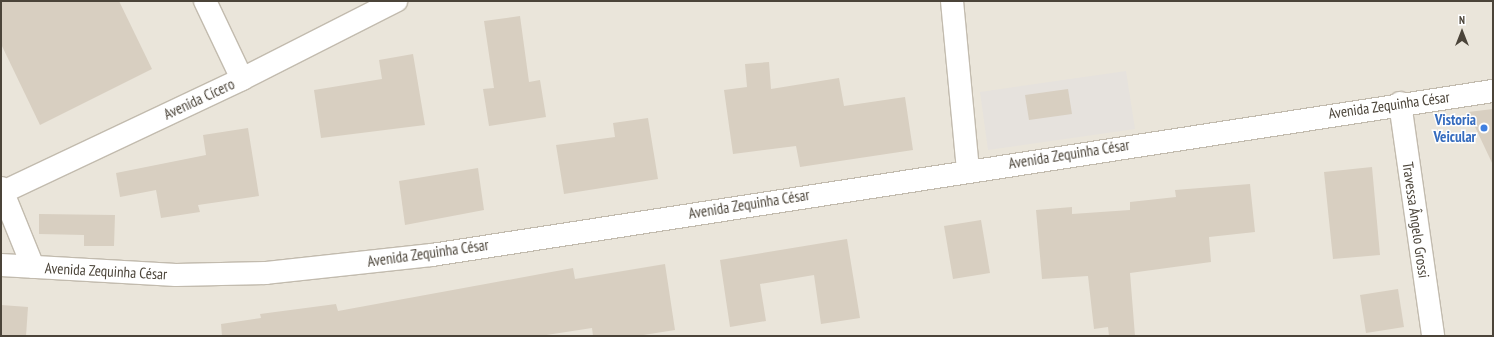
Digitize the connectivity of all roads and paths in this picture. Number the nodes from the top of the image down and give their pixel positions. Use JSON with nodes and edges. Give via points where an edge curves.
{"nodes":[{"id":1,"x":205,"y":1,"type":"edge"},
{"id":2,"x":396,"y":1,"type":"edge"},
{"id":3,"x":952,"y":1,"type":"edge"},
{"id":4,"x":242,"y":79,"type":"junction"},
{"id":5,"x":1493,"y":91,"type":"edge"},
{"id":6,"x":1400,"y":103,"type":"junction"},
{"id":7,"x":968,"y":170,"type":"junction"},
{"id":8,"x":2,"y":191,"type":"edge"},
{"id":9,"x":1,"y":265,"type":"edge"},
{"id":10,"x":33,"y":267,"type":"junction"},
{"id":11,"x":1433,"y":336,"type":"edge"}],
"edges":[{"from":1,"to":4,"type":"street"},
{"from":2,"to":4,"type":"street","name":"Avenida Cícero"},
{"from":3,"to":7,"type":"street"},
{"from":4,"to":8,"type":"street","name":"Avenida Cícero"},
{"from":5,"to":6,"type":"street","name":"Avenida Zequinha César"},
{"from":6,"to":7,"type":"street","name":"Avenida Zequinha César"},
{"from":6,"to":11,"type":"street","name":"Travessa Ângelo Grossi"},
{"from":7,"to":10,"type":"street","name":"Avenida Zequinha César","via":[[432,254],[266,274],[176,275]]},
{"from":8,"to":10,"type":"street"},
{"from":9,"to":10,"type":"street","name":"Avenida Zequinha César"}]}
